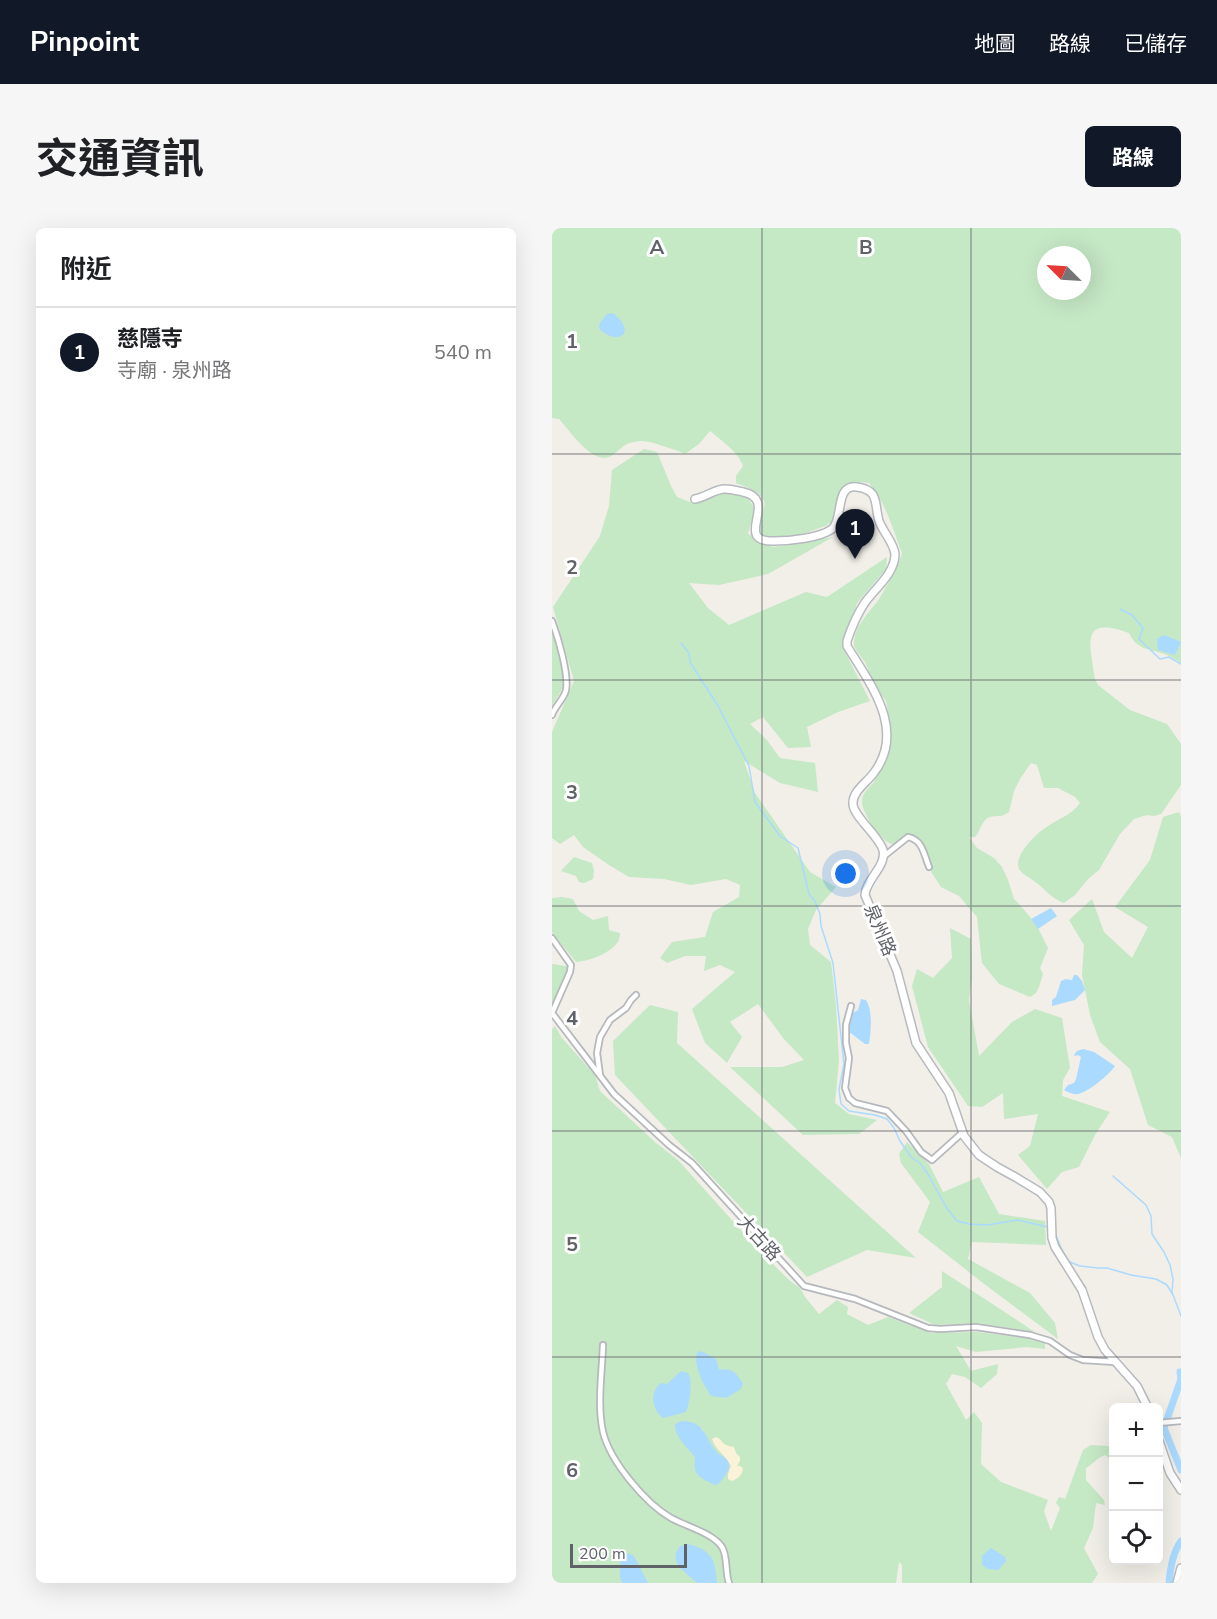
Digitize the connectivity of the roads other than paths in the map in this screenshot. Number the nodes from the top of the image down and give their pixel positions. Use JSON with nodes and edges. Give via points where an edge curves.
{"nodes":[{"id":1,"x":695,"y":499,"type":"dead end"},
{"id":2,"x":552,"y":621,"type":"edge"},
{"id":3,"x":552,"y":715,"type":"edge"},
{"id":4,"x":883,"y":857,"type":"junction"},
{"id":5,"x":928,"y":867,"type":"dead end"},
{"id":6,"x":552,"y":938,"type":"edge"},
{"id":7,"x":636,"y":995,"type":"dead end"},
{"id":8,"x":851,"y":1006,"type":"dead end"},
{"id":9,"x":552,"y":1013,"type":"edge"},
{"id":10,"x":600,"y":1075,"type":"junction"},
{"id":11,"x":962,"y":1133,"type":"junction"},
{"id":12,"x":603,"y":1345,"type":"dead end"},
{"id":13,"x":1115,"y":1362,"type":"junction"},
{"id":14,"x":1146,"y":1403,"type":"edge"},
{"id":15,"x":1181,"y":1421,"type":"edge"},
{"id":16,"x":1164,"y":1423,"type":"edge"},
{"id":17,"x":1163,"y":1453,"type":"edge"},
{"id":18,"x":1181,"y":1490,"type":"edge"},
{"id":19,"x":1181,"y":1568,"type":"edge"},
{"id":20,"x":729,"y":1583,"type":"edge"},
{"id":21,"x":1177,"y":1583,"type":"edge"}],
"edges":[{"from":1,"to":4,"type":"street","via":[[727,488],[751,494],[759,503],[757,536],[776,541],[816,536],[833,528],[843,496],[852,487],[868,489],[874,495],[881,526],[895,553],[894,562],[863,605],[847,641],[878,699],[887,725],[885,753],[853,801],[854,809],[882,846]]},
{"from":2,"to":3,"type":"street","via":[[567,680],[566,692]]},
{"from":4,"to":5,"type":"street","via":[[908,837],[915,838]]},
{"from":4,"to":11,"type":"street","name":"泉州路","via":[[865,895],[897,971],[916,1043],[949,1093]]},
{"from":6,"to":9,"type":"street","name":"大古路","via":[[571,965]]},
{"from":7,"to":10,"type":"street","via":[[610,1020],[600,1037]]},
{"from":8,"to":11,"type":"street","via":[[846,1025],[849,1059],[845,1088],[849,1098],[887,1111],[932,1160]]},
{"from":9,"to":10,"type":"street","name":"大古路"},
{"from":10,"to":13,"type":"street","name":"大古路","via":[[621,1101],[692,1163],[804,1286],[855,1299],[928,1328],[976,1327],[1030,1335],[1050,1341],[1083,1360]]},
{"from":11,"to":13,"type":"street","name":"泉州路","via":[[979,1155],[1049,1202],[1055,1248],[1082,1290],[1098,1337]]},
{"from":12,"to":20,"type":"street","via":[[600,1400],[608,1446],[624,1473],[651,1504],[717,1541],[724,1550]]},
{"from":13,"to":14,"type":"street","name":"泉州路"},
{"from":15,"to":16,"type":"street"},
{"from":17,"to":18,"type":"street"},
{"from":19,"to":21,"type":"street"}]}
